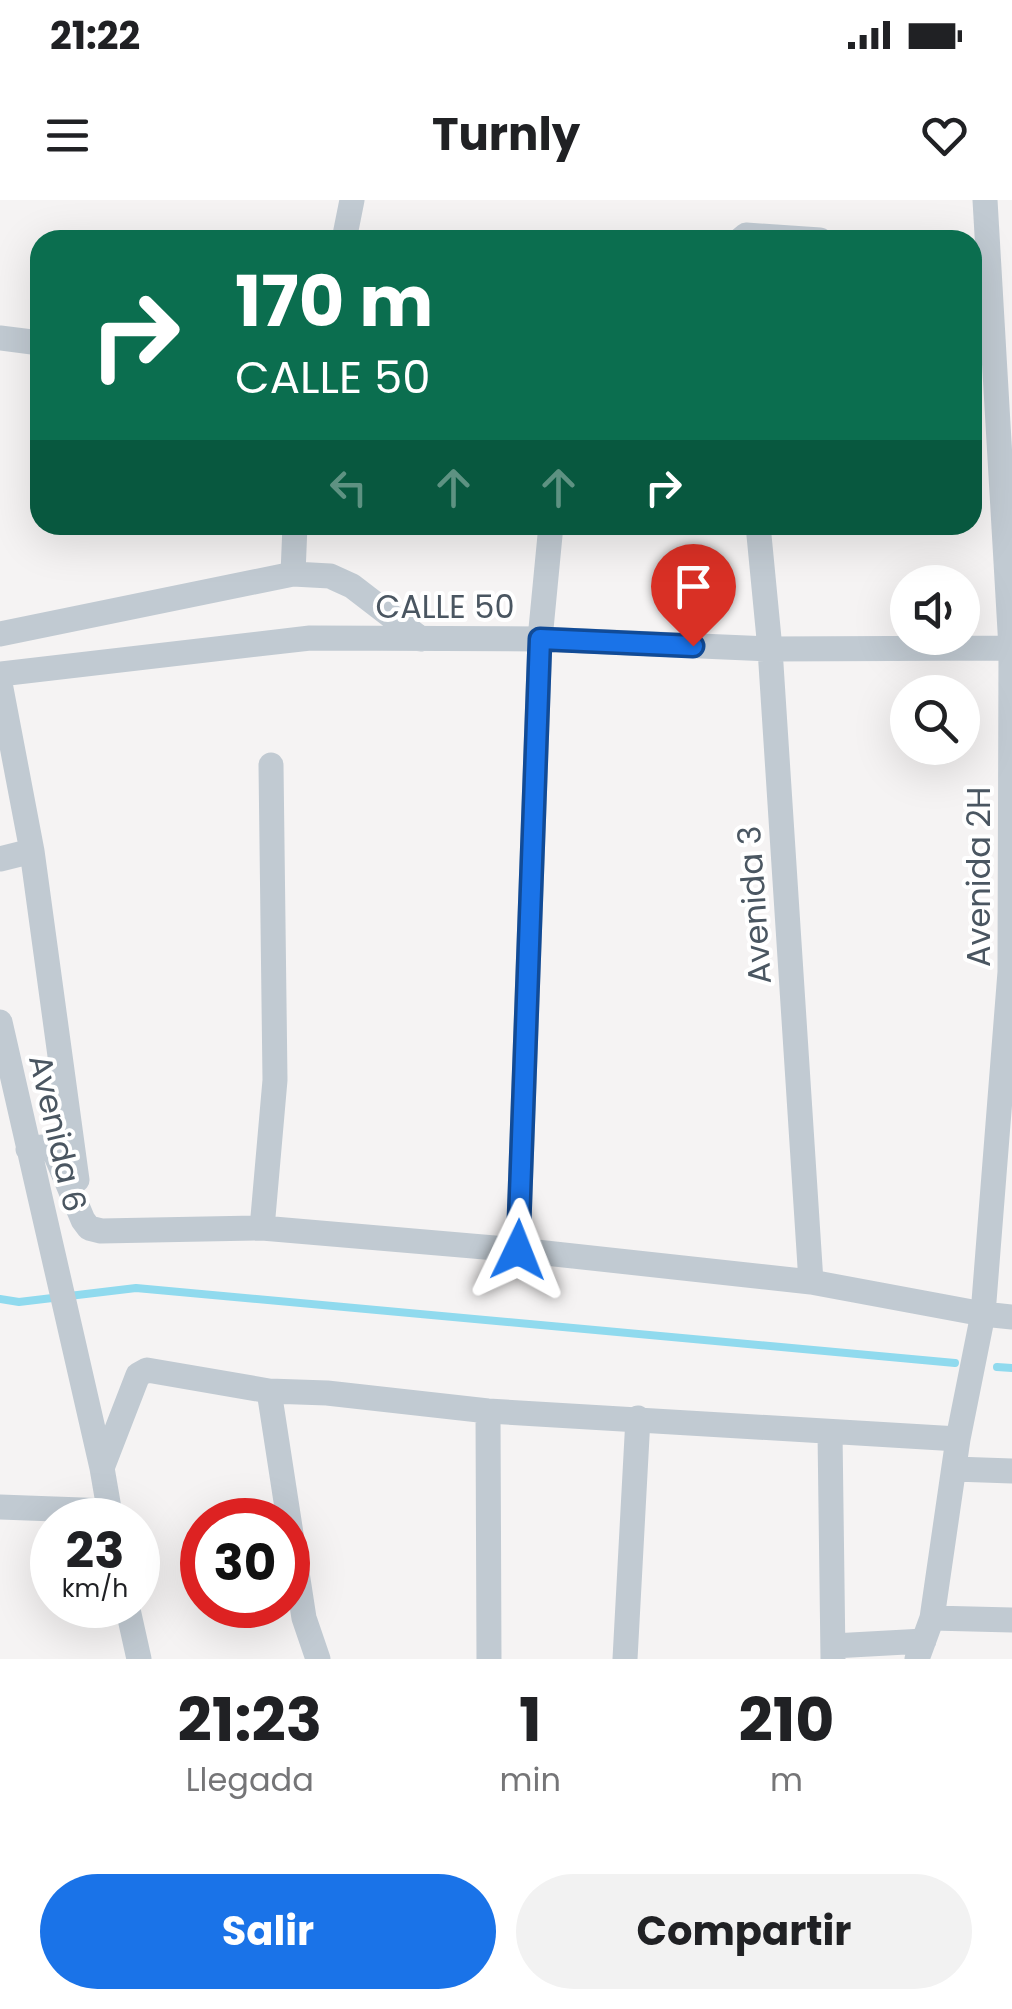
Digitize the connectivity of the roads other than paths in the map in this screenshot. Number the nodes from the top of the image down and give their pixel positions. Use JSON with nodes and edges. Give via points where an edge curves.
{"nodes":[{"id":1,"x":352,"y":200,"type":"edge"},
{"id":2,"x":985,"y":200,"type":"edge"},
{"id":3,"x":346,"y":230,"type":"edge"},
{"id":4,"x":990,"y":252,"type":"edge"},
{"id":5,"x":0,"y":338,"type":"edge"},
{"id":6,"x":30,"y":341,"type":"edge"},
{"id":7,"x":295,"y":535,"type":"edge"},
{"id":8,"x":551,"y":535,"type":"edge"},
{"id":9,"x":759,"y":535,"type":"edge"},
{"id":10,"x":293,"y":574,"type":"junction"},
{"id":11,"x":0,"y":634,"type":"edge"},
{"id":12,"x":421,"y":638,"type":"junction"},
{"id":13,"x":540,"y":639,"type":"junction"},
{"id":14,"x":1012,"y":648,"type":"edge"},
{"id":15,"x":770,"y":649,"type":"junction"},
{"id":16,"x":0,"y":674,"type":"edge"},
{"id":17,"x":0,"y":683,"type":"edge"},
{"id":18,"x":271,"y":765,"type":"dead end"},
{"id":19,"x":32,"y":852,"type":"junction"},
{"id":20,"x":0,"y":859,"type":"edge"},
{"id":21,"x":0,"y":1022,"type":"edge"},
{"id":22,"x":28,"y":1149,"type":"junction"},
{"id":23,"x":83,"y":1220,"type":"junction"},
{"id":24,"x":262,"y":1228,"type":"junction"},
{"id":25,"x":518,"y":1250,"type":"junction"},
{"id":26,"x":811,"y":1282,"type":"junction"},
{"id":27,"x":983,"y":1314,"type":"junction"},
{"id":28,"x":1012,"y":1317,"type":"edge"},
{"id":29,"x":270,"y":1391,"type":"junction"},
{"id":30,"x":488,"y":1411,"type":"junction"},
{"id":31,"x":638,"y":1418,"type":"junction"},
{"id":32,"x":830,"y":1432,"type":"junction"},
{"id":33,"x":958,"y":1440,"type":"junction"},
{"id":34,"x":102,"y":1468,"type":"junction"},
{"id":35,"x":954,"y":1469,"type":"junction"},
{"id":36,"x":1012,"y":1471,"type":"edge"},
{"id":37,"x":107,"y":1498,"type":"edge"},
{"id":38,"x":0,"y":1507,"type":"edge"},
{"id":39,"x":30,"y":1509,"type":"edge"},
{"id":40,"x":1012,"y":1620,"type":"edge"},
{"id":41,"x":132,"y":1628,"type":"edge"},
{"id":42,"x":924,"y":1639,"type":"edge"},
{"id":43,"x":833,"y":1652,"type":"edge"},
{"id":44,"x":139,"y":1659,"type":"edge"},
{"id":45,"x":318,"y":1659,"type":"edge"},
{"id":46,"x":490,"y":1659,"type":"edge"},
{"id":47,"x":625,"y":1659,"type":"edge"}],
"edges":[{"from":1,"to":3,"type":"street"},
{"from":2,"to":4,"type":"street","name":"Avenida 2H"},
{"from":4,"to":14,"type":"street","name":"Avenida 2H"},
{"from":5,"to":6,"type":"street"},
{"from":7,"to":10,"type":"street"},
{"from":8,"to":13,"type":"street"},
{"from":9,"to":15,"type":"street","name":"Avenida 3"},
{"from":10,"to":11,"type":"street"},
{"from":10,"to":12,"type":"street","via":[[330,576],[352,586]]},
{"from":12,"to":13,"type":"street","name":"CALLE 50"},
{"from":12,"to":16,"type":"street","name":"CALLE 50","via":[[310,638]]},
{"from":13,"to":15,"type":"street","name":"CALLE 50"},
{"from":13,"to":25,"type":"street"},
{"from":14,"to":15,"type":"street","name":"CALLE 50"},
{"from":14,"to":27,"type":"street","name":"Avenida 2H","via":[[1010,972]]},
{"from":15,"to":26,"type":"street","name":"Avenida 3"},
{"from":17,"to":19,"type":"street"},
{"from":18,"to":24,"type":"street","via":[[274,1080]]},
{"from":19,"to":20,"type":"street"},
{"from":19,"to":23,"type":"street"},
{"from":21,"to":22,"type":"street","name":"Avenida 6"},
{"from":22,"to":23,"type":"street","via":[[54,1151]]},
{"from":22,"to":34,"type":"street","name":"Avenida 6"},
{"from":23,"to":24,"type":"street","via":[[101,1231]]},
{"from":24,"to":25,"type":"street"},
{"from":25,"to":26,"type":"street"},
{"from":26,"to":27,"type":"street"},
{"from":27,"to":28,"type":"street"},
{"from":27,"to":33,"type":"street","name":"Avenida 2H"},
{"from":29,"to":30,"type":"street"},
{"from":29,"to":34,"type":"street","via":[[141,1372]]},
{"from":29,"to":45,"type":"street","via":[[304,1618]]},
{"from":30,"to":31,"type":"street"},
{"from":30,"to":46,"type":"street"},
{"from":31,"to":32,"type":"street"},
{"from":31,"to":47,"type":"street"},
{"from":32,"to":33,"type":"street"},
{"from":32,"to":43,"type":"street"},
{"from":33,"to":35,"type":"street","name":"Avenida 2H"},
{"from":34,"to":37,"type":"street","name":"Avenida 6"},
{"from":35,"to":36,"type":"street"},
{"from":35,"to":42,"type":"street","name":"Avenida 2H"},
{"from":38,"to":39,"type":"street"},
{"from":40,"to":42,"type":"street"},
{"from":41,"to":44,"type":"street"},
{"from":42,"to":43,"type":"street"}]}
